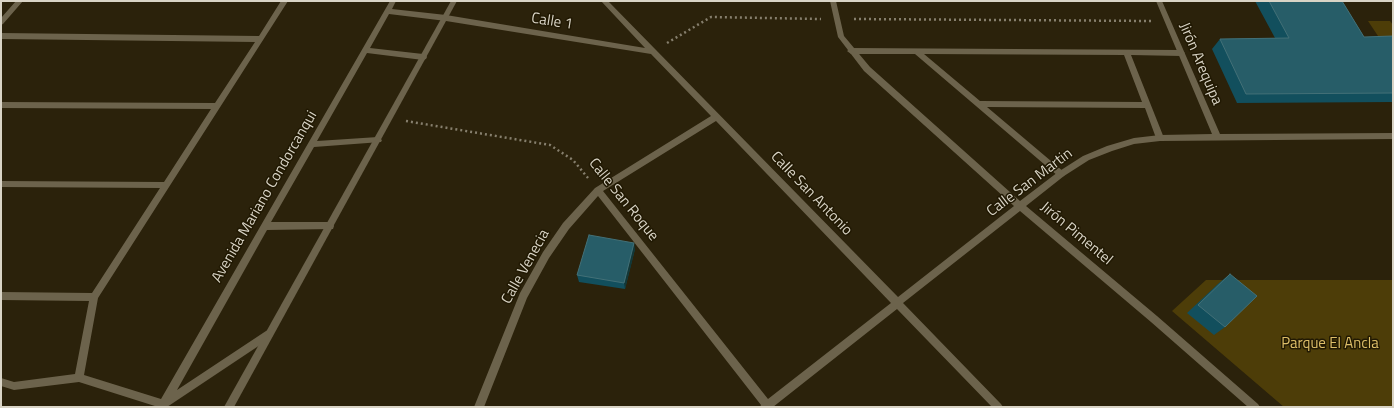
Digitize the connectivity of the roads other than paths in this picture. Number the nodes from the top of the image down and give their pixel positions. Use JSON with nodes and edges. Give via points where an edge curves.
{"nodes":[{"id":1,"x":20,"y":1,"type":"edge"},
{"id":2,"x":285,"y":1,"type":"edge"},
{"id":3,"x":393,"y":1,"type":"edge"},
{"id":4,"x":454,"y":1,"type":"edge"},
{"id":5,"x":604,"y":1,"type":"edge"},
{"id":6,"x":833,"y":1,"type":"edge"},
{"id":7,"x":1159,"y":1,"type":"edge"},
{"id":8,"x":388,"y":11,"type":"junction"},
{"id":9,"x":446,"y":18,"type":"junction"},
{"id":10,"x":1,"y":22,"type":"edge"},
{"id":11,"x":1,"y":36,"type":"edge"},
{"id":12,"x":261,"y":39,"type":"junction"},
{"id":13,"x":365,"y":50,"type":"junction"},
{"id":14,"x":851,"y":51,"type":"junction"},
{"id":15,"x":653,"y":52,"type":"junction"},
{"id":16,"x":917,"y":52,"type":"junction"},
{"id":17,"x":1127,"y":53,"type":"junction"},
{"id":18,"x":1181,"y":53,"type":"junction"},
{"id":19,"x":423,"y":58,"type":"junction"},
{"id":20,"x":979,"y":104,"type":"junction"},
{"id":21,"x":1,"y":105,"type":"edge"},
{"id":22,"x":1147,"y":105,"type":"junction"},
{"id":23,"x":217,"y":106,"type":"junction"},
{"id":24,"x":716,"y":117,"type":"junction"},
{"id":25,"x":1393,"y":136,"type":"edge"},
{"id":26,"x":1217,"y":137,"type":"junction"},
{"id":27,"x":1160,"y":138,"type":"junction"},
{"id":28,"x":378,"y":140,"type":"junction"},
{"id":29,"x":312,"y":144,"type":"junction"},
{"id":30,"x":1061,"y":174,"type":"junction"},
{"id":31,"x":1,"y":184,"type":"edge"},
{"id":32,"x":167,"y":184,"type":"junction"},
{"id":33,"x":598,"y":190,"type":"junction"},
{"id":34,"x":1020,"y":206,"type":"junction"},
{"id":35,"x":265,"y":226,"type":"junction"},
{"id":36,"x":330,"y":226,"type":"junction"},
{"id":37,"x":1,"y":296,"type":"edge"},
{"id":38,"x":94,"y":298,"type":"junction"},
{"id":39,"x":897,"y":303,"type":"junction"},
{"id":40,"x":269,"y":334,"type":"junction"},
{"id":41,"x":79,"y":378,"type":"junction"},
{"id":42,"x":1,"y":382,"type":"edge"},
{"id":43,"x":162,"y":406,"type":"edge"},
{"id":44,"x":229,"y":407,"type":"edge"},
{"id":45,"x":479,"y":407,"type":"edge"},
{"id":46,"x":767,"y":407,"type":"edge"},
{"id":47,"x":998,"y":407,"type":"edge"},
{"id":48,"x":1255,"y":407,"type":"edge"}],
"edges":[{"from":1,"to":10,"type":"street"},
{"from":2,"to":12,"type":"street"},
{"from":3,"to":8,"type":"street","name":"Avenida Mariano Condorcanqui"},
{"from":4,"to":9,"type":"street"},
{"from":5,"to":15,"type":"street","name":"Calle San Antonio"},
{"from":6,"to":14,"type":"street","name":"Jirón Pimentel","via":[[841,37]]},
{"from":7,"to":18,"type":"street","name":"Jirón Arequipa"},
{"from":8,"to":9,"type":"street","name":"Calle 1"},
{"from":8,"to":13,"type":"street","name":"Avenida Mariano Condorcanqui"},
{"from":9,"to":15,"type":"street","name":"Calle 1"},
{"from":9,"to":19,"type":"street"},
{"from":11,"to":12,"type":"street"},
{"from":12,"to":23,"type":"street"},
{"from":13,"to":19,"type":"street"},
{"from":13,"to":29,"type":"street","name":"Avenida Mariano Condorcanqui"},
{"from":14,"to":16,"type":"street"},
{"from":14,"to":34,"type":"street","name":"Jirón Pimentel","via":[[867,69]]},
{"from":15,"to":24,"type":"street","name":"Calle San Antonio"},
{"from":16,"to":17,"type":"street"},
{"from":16,"to":20,"type":"street"},
{"from":17,"to":18,"type":"street"},
{"from":17,"to":22,"type":"street"},
{"from":18,"to":26,"type":"street","name":"Jirón Arequipa"},
{"from":19,"to":28,"type":"street"},
{"from":20,"to":22,"type":"street"},
{"from":20,"to":30,"type":"street"},
{"from":21,"to":23,"type":"street"},
{"from":22,"to":27,"type":"street"},
{"from":23,"to":32,"type":"street"},
{"from":24,"to":33,"type":"street","name":"Calle Venecia"},
{"from":24,"to":39,"type":"street","name":"Calle San Antonio"},
{"from":25,"to":26,"type":"street","name":"Calle San Martin"},
{"from":26,"to":27,"type":"street","name":"Calle San Martin"},
{"from":27,"to":30,"type":"street","name":"Calle San Martin","via":[[1134,141],[1110,148],[1086,158]]},
{"from":28,"to":29,"type":"street"},
{"from":28,"to":36,"type":"street"},
{"from":29,"to":35,"type":"street","name":"Avenida Mariano Condorcanqui"},
{"from":30,"to":34,"type":"street","name":"Calle San Martin"},
{"from":31,"to":32,"type":"street"},
{"from":32,"to":38,"type":"street"},
{"from":33,"to":45,"type":"street","name":"Calle Venecia","via":[[566,226],[546,254],[522,296]]},
{"from":33,"to":46,"type":"street","name":"Calle San Roque"},
{"from":34,"to":39,"type":"street","name":"Calle San Martin"},
{"from":34,"to":48,"type":"street","name":"Jirón Pimentel"},
{"from":35,"to":36,"type":"street"},
{"from":35,"to":43,"type":"street","name":"Avenida Mariano Condorcanqui"},
{"from":36,"to":40,"type":"street"},
{"from":37,"to":38,"type":"street"},
{"from":38,"to":41,"type":"street"},
{"from":39,"to":46,"type":"street","name":"Calle San Martin"},
{"from":39,"to":47,"type":"street","name":"Calle San Antonio"},
{"from":40,"to":43,"type":"street"},
{"from":40,"to":44,"type":"street"},
{"from":41,"to":42,"type":"street","via":[[14,386]]},
{"from":41,"to":43,"type":"street"}]}
